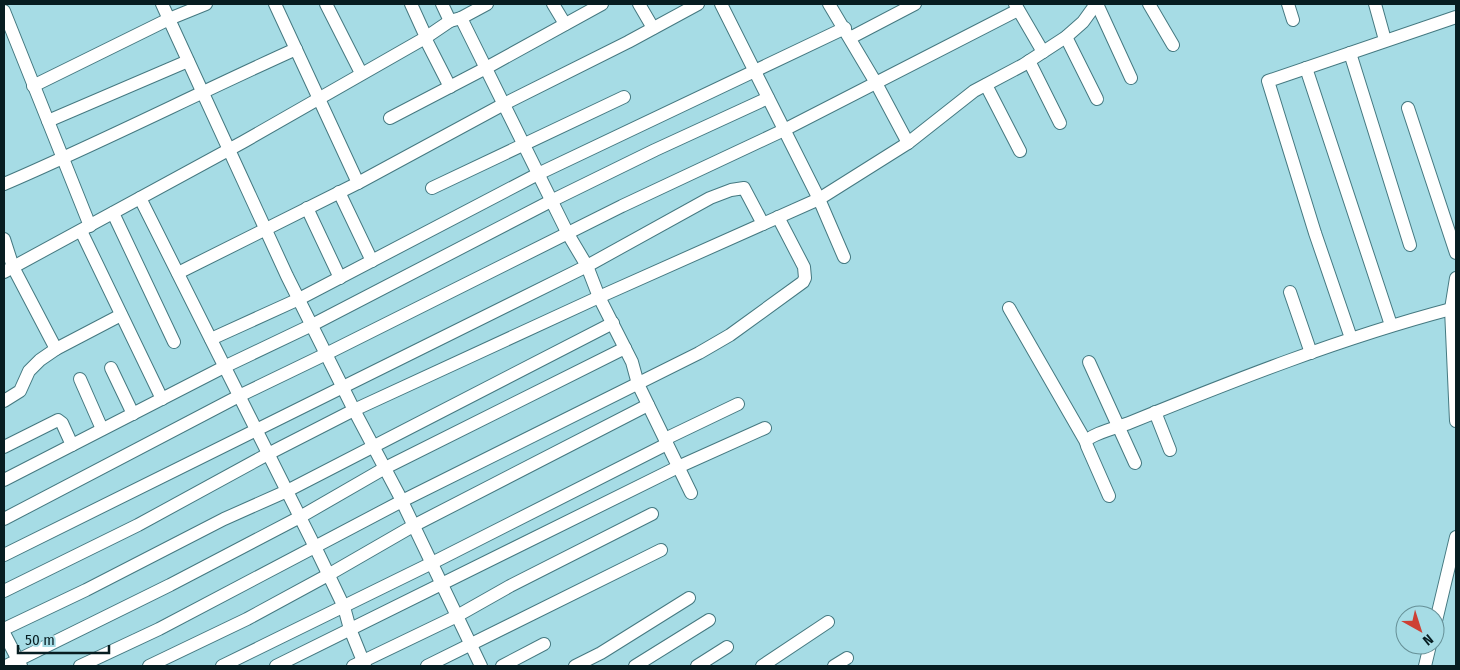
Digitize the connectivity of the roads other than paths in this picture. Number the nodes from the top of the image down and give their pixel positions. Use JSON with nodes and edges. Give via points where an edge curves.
{"nodes":[{"id":1,"x":8,"y":4,"type":"edge"},
{"id":2,"x":162,"y":4,"type":"edge"},
{"id":3,"x":206,"y":4,"type":"edge"},
{"id":4,"x":275,"y":4,"type":"edge"},
{"id":5,"x":326,"y":4,"type":"edge"},
{"id":6,"x":411,"y":4,"type":"edge"},
{"id":7,"x":442,"y":4,"type":"edge"},
{"id":8,"x":487,"y":4,"type":"edge"},
{"id":9,"x":553,"y":4,"type":"edge"},
{"id":10,"x":599,"y":4,"type":"edge"},
{"id":11,"x":639,"y":4,"type":"edge"},
{"id":12,"x":721,"y":4,"type":"edge"},
{"id":13,"x":829,"y":4,"type":"edge"},
{"id":14,"x":915,"y":4,"type":"edge"},
{"id":15,"x":1097,"y":4,"type":"edge"},
{"id":16,"x":1149,"y":4,"type":"edge"},
{"id":17,"x":1288,"y":4,"type":"edge"},
{"id":18,"x":1375,"y":4,"type":"edge"},
{"id":19,"x":691,"y":5,"type":"edge"},
{"id":20,"x":4,"y":6,"type":"edge"},
{"id":21,"x":1017,"y":7,"type":"edge"},
{"id":22,"x":4,"y":11,"type":"edge"},
{"id":23,"x":1456,"y":16,"type":"edge"},
{"id":24,"x":169,"y":19,"type":"junction"},
{"id":25,"x":456,"y":19,"type":"junction"},
{"id":26,"x":1293,"y":20,"type":"dead end"},
{"id":27,"x":565,"y":24,"type":"junction"},
{"id":28,"x":654,"y":28,"type":"junction"},
{"id":29,"x":848,"y":33,"type":"junction"},
{"id":30,"x":425,"y":37,"type":"junction"},
{"id":31,"x":1066,"y":37,"type":"junction"},
{"id":32,"x":1385,"y":40,"type":"junction"},
{"id":33,"x":1173,"y":45,"type":"dead end"},
{"id":34,"x":296,"y":49,"type":"junction"},
{"id":35,"x":1043,"y":52,"type":"junction"},
{"id":36,"x":1350,"y":53,"type":"junction"},
{"id":37,"x":188,"y":61,"type":"junction"},
{"id":38,"x":1029,"y":61,"type":"junction"},
{"id":39,"x":486,"y":68,"type":"junction"},
{"id":40,"x":1306,"y":68,"type":"junction"},
{"id":41,"x":755,"y":71,"type":"junction"},
{"id":42,"x":361,"y":74,"type":"junction"},
{"id":43,"x":1131,"y":78,"type":"dead end"},
{"id":44,"x":876,"y":82,"type":"junction"},
{"id":45,"x":986,"y":85,"type":"junction"},
{"id":46,"x":34,"y":86,"type":"junction"},
{"id":47,"x":450,"y":87,"type":"junction"},
{"id":48,"x":202,"y":92,"type":"junction"},
{"id":49,"x":624,"y":97,"type":"dead end"},
{"id":50,"x":319,"y":98,"type":"junction"},
{"id":51,"x":768,"y":98,"type":"junction"},
{"id":52,"x":1097,"y":99,"type":"dead end"},
{"id":53,"x":504,"y":104,"type":"junction"},
{"id":54,"x":1408,"y":108,"type":"dead end"},
{"id":55,"x":390,"y":118,"type":"dead end"},
{"id":56,"x":48,"y":121,"type":"junction"},
{"id":57,"x":1060,"y":123,"type":"dead end"},
{"id":58,"x":784,"y":130,"type":"junction"},
{"id":59,"x":908,"y":143,"type":"junction"},
{"id":60,"x":524,"y":145,"type":"junction"},
{"id":61,"x":228,"y":150,"type":"junction"},
{"id":62,"x":1020,"y":151,"type":"dead end"},
{"id":63,"x":63,"y":158,"type":"junction"},
{"id":64,"x":538,"y":174,"type":"junction"},
{"id":65,"x":358,"y":182,"type":"junction"},
{"id":66,"x":4,"y":184,"type":"edge"},
{"id":67,"x":432,"y":188,"type":"dead end"},
{"id":68,"x":339,"y":192,"type":"junction"},
{"id":69,"x":140,"y":198,"type":"junction"},
{"id":70,"x":818,"y":199,"type":"junction"},
{"id":71,"x":551,"y":201,"type":"junction"},
{"id":72,"x":307,"y":208,"type":"junction"},
{"id":73,"x":113,"y":213,"type":"junction"},
{"id":74,"x":778,"y":218,"type":"junction"},
{"id":75,"x":763,"y":224,"type":"junction"},
{"id":76,"x":85,"y":229,"type":"junction"},
{"id":77,"x":265,"y":229,"type":"junction"},
{"id":78,"x":568,"y":234,"type":"junction"},
{"id":79,"x":4,"y":239,"type":"edge"},
{"id":80,"x":1410,"y":245,"type":"dead end"},
{"id":81,"x":1456,"y":253,"type":"edge"},
{"id":82,"x":844,"y":257,"type":"dead end"},
{"id":83,"x":372,"y":261,"type":"junction"},
{"id":84,"x":587,"y":266,"type":"junction"},
{"id":85,"x":8,"y":270,"type":"edge"},
{"id":86,"x":178,"y":273,"type":"junction"},
{"id":87,"x":340,"y":278,"type":"junction"},
{"id":88,"x":1456,"y":278,"type":"edge"},
{"id":89,"x":1290,"y":292,"type":"dead end"},
{"id":90,"x":599,"y":297,"type":"junction"},
{"id":91,"x":298,"y":299,"type":"junction"},
{"id":92,"x":1009,"y":308,"type":"dead end"},
{"id":93,"x":1451,"y":309,"type":"junction"},
{"id":94,"x":121,"y":315,"type":"junction"},
{"id":95,"x":612,"y":323,"type":"junction"},
{"id":96,"x":1391,"y":325,"type":"junction"},
{"id":97,"x":312,"y":326,"type":"junction"},
{"id":98,"x":1351,"y":338,"type":"junction"},
{"id":99,"x":211,"y":339,"type":"junction"},
{"id":100,"x":174,"y":342,"type":"dead end"},
{"id":101,"x":626,"y":348,"type":"junction"},
{"id":102,"x":56,"y":349,"type":"junction"},
{"id":103,"x":1310,"y":353,"type":"junction"},
{"id":104,"x":326,"y":354,"type":"junction"},
{"id":105,"x":1089,"y":362,"type":"dead end"},
{"id":106,"x":224,"y":367,"type":"junction"},
{"id":107,"x":111,"y":368,"type":"dead end"},
{"id":108,"x":80,"y":379,"type":"dead end"},
{"id":109,"x":638,"y":384,"type":"junction"},
{"id":110,"x":342,"y":387,"type":"junction"},
{"id":111,"x":239,"y":396,"type":"junction"},
{"id":112,"x":162,"y":399,"type":"junction"},
{"id":113,"x":4,"y":401,"type":"edge"},
{"id":114,"x":738,"y":404,"type":"dead end"},
{"id":115,"x":648,"y":405,"type":"junction"},
{"id":116,"x":354,"y":410,"type":"junction"},
{"id":117,"x":1155,"y":412,"type":"junction"},
{"id":118,"x":133,"y":414,"type":"junction"},
{"id":119,"x":1456,"y":417,"type":"edge"},
{"id":120,"x":1118,"y":427,"type":"junction"},
{"id":121,"x":765,"y":428,"type":"dead end"},
{"id":122,"x":102,"y":429,"type":"junction"},
{"id":123,"x":257,"y":429,"type":"junction"},
{"id":124,"x":666,"y":441,"type":"junction"},
{"id":125,"x":1086,"y":442,"type":"junction"},
{"id":126,"x":72,"y":445,"type":"junction"},
{"id":127,"x":4,"y":446,"type":"edge"},
{"id":128,"x":373,"y":446,"type":"junction"},
{"id":129,"x":1170,"y":450,"type":"dead end"},
{"id":130,"x":268,"y":454,"type":"junction"},
{"id":131,"x":1134,"y":463,"type":"dead end"},
{"id":132,"x":678,"y":467,"type":"junction"},
{"id":133,"x":385,"y":468,"type":"junction"},
{"id":134,"x":4,"y":480,"type":"edge"},
{"id":135,"x":287,"y":491,"type":"junction"},
{"id":136,"x":690,"y":493,"type":"dead end"},
{"id":137,"x":1109,"y":496,"type":"dead end"},
{"id":138,"x":402,"y":502,"type":"junction"},
{"id":139,"x":652,"y":514,"type":"dead end"},
{"id":140,"x":300,"y":517,"type":"junction"},
{"id":141,"x":4,"y":519,"type":"edge"},
{"id":142,"x":413,"y":526,"type":"junction"},
{"id":143,"x":1456,"y":537,"type":"edge"},
{"id":144,"x":315,"y":547,"type":"junction"},
{"id":145,"x":661,"y":550,"type":"dead end"},
{"id":146,"x":4,"y":556,"type":"edge"},
{"id":147,"x":432,"y":563,"type":"junction"},
{"id":148,"x":328,"y":575,"type":"junction"},
{"id":149,"x":442,"y":583,"type":"junction"},
{"id":150,"x":4,"y":591,"type":"edge"},
{"id":151,"x":689,"y":598,"type":"dead end"},
{"id":152,"x":1440,"y":605,"type":"edge"},
{"id":153,"x":344,"y":607,"type":"junction"},
{"id":154,"x":457,"y":616,"type":"junction"},
{"id":155,"x":709,"y":620,"type":"dead end"},
{"id":156,"x":828,"y":622,"type":"dead end"},
{"id":157,"x":4,"y":629,"type":"edge"},
{"id":158,"x":350,"y":629,"type":"junction"},
{"id":159,"x":4,"y":633,"type":"edge"},
{"id":160,"x":471,"y":644,"type":"junction"},
{"id":161,"x":544,"y":644,"type":"dead end"},
{"id":162,"x":727,"y":647,"type":"dead end"},
{"id":163,"x":847,"y":658,"type":"dead end"},
{"id":164,"x":19,"y":663,"type":"edge"},
{"id":165,"x":360,"y":665,"type":"edge"},
{"id":166,"x":6,"y":666,"type":"edge"},
{"id":167,"x":80,"y":666,"type":"edge"},
{"id":168,"x":149,"y":666,"type":"edge"},
{"id":169,"x":222,"y":666,"type":"edge"},
{"id":170,"x":276,"y":666,"type":"edge"},
{"id":171,"x":426,"y":666,"type":"edge"},
{"id":172,"x":480,"y":666,"type":"edge"},
{"id":173,"x":502,"y":666,"type":"edge"},
{"id":174,"x":575,"y":666,"type":"edge"},
{"id":175,"x":635,"y":666,"type":"edge"},
{"id":176,"x":697,"y":666,"type":"edge"},
{"id":177,"x":762,"y":666,"type":"edge"},
{"id":178,"x":834,"y":666,"type":"edge"}],
"edges":[{"from":1,"to":20,"type":"street"},
{"from":2,"to":24,"type":"street"},
{"from":3,"to":24,"type":"street"},
{"from":4,"to":34,"type":"street"},
{"from":5,"to":42,"type":"street"},
{"from":6,"to":30,"type":"street"},
{"from":7,"to":25,"type":"street"},
{"from":8,"to":25,"type":"street"},
{"from":9,"to":27,"type":"street"},
{"from":10,"to":27,"type":"street"},
{"from":11,"to":28,"type":"street"},
{"from":12,"to":41,"type":"street"},
{"from":13,"to":29,"type":"street"},
{"from":14,"to":29,"type":"street"},
{"from":15,"to":31,"type":"street"},
{"from":15,"to":43,"type":"street"},
{"from":16,"to":33,"type":"street"},
{"from":17,"to":26,"type":"street"},
{"from":18,"to":32,"type":"street"},
{"from":19,"to":28,"type":"street"},
{"from":21,"to":35,"type":"street"},
{"from":21,"to":44,"type":"street"},
{"from":22,"to":46,"type":"street"},
{"from":23,"to":32,"type":"street"},
{"from":24,"to":37,"type":"street"},
{"from":24,"to":46,"type":"street"},
{"from":25,"to":30,"type":"street"},
{"from":25,"to":39,"type":"street"},
{"from":27,"to":39,"type":"street"},
{"from":28,"to":53,"type":"street"},
{"from":29,"to":41,"type":"street"},
{"from":29,"to":44,"type":"street"},
{"from":30,"to":42,"type":"street"},
{"from":30,"to":47,"type":"street"},
{"from":31,"to":35,"type":"street"},
{"from":31,"to":52,"type":"street"},
{"from":32,"to":36,"type":"street"},
{"from":34,"to":48,"type":"street"},
{"from":34,"to":50,"type":"street"},
{"from":35,"to":38,"type":"street"},
{"from":36,"to":40,"type":"street"},
{"from":36,"to":80,"type":"street"},
{"from":37,"to":48,"type":"street"},
{"from":37,"to":56,"type":"street"},
{"from":38,"to":45,"type":"street"},
{"from":38,"to":57,"type":"street"},
{"from":39,"to":47,"type":"street"},
{"from":39,"to":53,"type":"street"},
{"from":40,"to":96,"type":"street"},
{"from":40,"to":98,"type":"street","via":[[1268,81]]},
{"from":41,"to":51,"type":"street"},
{"from":41,"to":64,"type":"street"},
{"from":42,"to":50,"type":"street"},
{"from":44,"to":58,"type":"street"},
{"from":44,"to":59,"type":"street"},
{"from":45,"to":59,"type":"street","via":[[974,90]]},
{"from":45,"to":62,"type":"street"},
{"from":46,"to":56,"type":"street"},
{"from":47,"to":55,"type":"street"},
{"from":48,"to":61,"type":"street"},
{"from":48,"to":63,"type":"street"},
{"from":49,"to":60,"type":"street"},
{"from":50,"to":61,"type":"street"},
{"from":50,"to":65,"type":"street"},
{"from":51,"to":58,"type":"street"},
{"from":51,"to":71,"type":"street"},
{"from":53,"to":60,"type":"street"},
{"from":53,"to":65,"type":"street"},
{"from":54,"to":81,"type":"street"},
{"from":56,"to":63,"type":"street"},
{"from":58,"to":70,"type":"street"},
{"from":58,"to":78,"type":"street"},
{"from":59,"to":70,"type":"street"},
{"from":60,"to":64,"type":"street"},
{"from":60,"to":67,"type":"street"},
{"from":61,"to":69,"type":"street"},
{"from":61,"to":77,"type":"street"},
{"from":63,"to":66,"type":"street"},
{"from":63,"to":76,"type":"street"},
{"from":64,"to":71,"type":"street"},
{"from":64,"to":83,"type":"street"},
{"from":65,"to":68,"type":"street"},
{"from":68,"to":72,"type":"street"},
{"from":68,"to":83,"type":"street"},
{"from":69,"to":73,"type":"street"},
{"from":69,"to":86,"type":"street"},
{"from":70,"to":74,"type":"street"},
{"from":70,"to":82,"type":"street"},
{"from":71,"to":78,"type":"street"},
{"from":71,"to":97,"type":"street"},
{"from":72,"to":77,"type":"street"},
{"from":72,"to":87,"type":"street"},
{"from":73,"to":76,"type":"street"},
{"from":73,"to":100,"type":"street"},
{"from":74,"to":75,"type":"street"},
{"from":74,"to":109,"type":"street","via":[[804,266],[802,282],[714,345]]},
{"from":75,"to":84,"type":"street","via":[[744,188],[731,190],[710,198]]},
{"from":75,"to":90,"type":"street"},
{"from":76,"to":85,"type":"street"},
{"from":76,"to":94,"type":"street"},
{"from":77,"to":86,"type":"street"},
{"from":77,"to":91,"type":"street"},
{"from":78,"to":84,"type":"street"},
{"from":78,"to":104,"type":"street"},
{"from":79,"to":85,"type":"street"},
{"from":83,"to":87,"type":"street"},
{"from":84,"to":90,"type":"street"},
{"from":84,"to":110,"type":"street"},
{"from":85,"to":102,"type":"street"},
{"from":86,"to":99,"type":"street"},
{"from":87,"to":91,"type":"street"},
{"from":88,"to":93,"type":"street"},
{"from":89,"to":103,"type":"street"},
{"from":90,"to":95,"type":"street"},
{"from":90,"to":116,"type":"street"},
{"from":91,"to":97,"type":"street"},
{"from":91,"to":99,"type":"street"},
{"from":92,"to":125,"type":"street"},
{"from":93,"to":96,"type":"street"},
{"from":93,"to":119,"type":"street"},
{"from":94,"to":102,"type":"street"},
{"from":94,"to":112,"type":"street"},
{"from":95,"to":101,"type":"street"},
{"from":95,"to":128,"type":"street"},
{"from":96,"to":98,"type":"street"},
{"from":97,"to":104,"type":"street"},
{"from":97,"to":106,"type":"street"},
{"from":98,"to":103,"type":"street"},
{"from":99,"to":106,"type":"street"},
{"from":101,"to":109,"type":"street"},
{"from":101,"to":133,"type":"street"},
{"from":102,"to":113,"type":"street","via":[[29,371],[20,391]]},
{"from":103,"to":117,"type":"street"},
{"from":104,"to":110,"type":"street"},
{"from":104,"to":111,"type":"street"},
{"from":105,"to":120,"type":"street"},
{"from":106,"to":111,"type":"street"},
{"from":106,"to":112,"type":"street"},
{"from":107,"to":118,"type":"street"},
{"from":108,"to":122,"type":"street"},
{"from":109,"to":115,"type":"street"},
{"from":109,"to":138,"type":"street"},
{"from":110,"to":116,"type":"street"},
{"from":110,"to":123,"type":"street"},
{"from":111,"to":123,"type":"street"},
{"from":111,"to":141,"type":"street"},
{"from":112,"to":118,"type":"street"},
{"from":114,"to":124,"type":"street"},
{"from":115,"to":124,"type":"street"},
{"from":115,"to":142,"type":"street"},
{"from":116,"to":128,"type":"street"},
{"from":116,"to":130,"type":"street"},
{"from":117,"to":120,"type":"street"},
{"from":117,"to":129,"type":"street"},
{"from":118,"to":122,"type":"street"},
{"from":120,"to":125,"type":"street","via":[[1089,437]]},
{"from":120,"to":131,"type":"street"},
{"from":121,"to":132,"type":"street"},
{"from":122,"to":126,"type":"street"},
{"from":123,"to":130,"type":"street"},
{"from":123,"to":146,"type":"street"},
{"from":124,"to":132,"type":"street"},
{"from":124,"to":147,"type":"street"},
{"from":125,"to":137,"type":"street"},
{"from":126,"to":127,"type":"street","via":[[58,420]]},
{"from":126,"to":134,"type":"street"},
{"from":128,"to":133,"type":"street"},
{"from":128,"to":135,"type":"street"},
{"from":130,"to":135,"type":"street"},
{"from":130,"to":150,"type":"street","via":[[138,525]]},
{"from":132,"to":136,"type":"street"},
{"from":132,"to":149,"type":"street"},
{"from":133,"to":138,"type":"street"},
{"from":133,"to":140,"type":"street"},
{"from":135,"to":140,"type":"street"},
{"from":135,"to":157,"type":"street"},
{"from":138,"to":142,"type":"street"},
{"from":138,"to":144,"type":"street"},
{"from":139,"to":154,"type":"street"},
{"from":140,"to":144,"type":"street"},
{"from":140,"to":164,"type":"street"},
{"from":142,"to":147,"type":"street"},
{"from":142,"to":148,"type":"street"},
{"from":143,"to":152,"type":"street"},
{"from":144,"to":148,"type":"street"},
{"from":144,"to":167,"type":"street"},
{"from":145,"to":160,"type":"street"},
{"from":147,"to":149,"type":"street"},
{"from":147,"to":153,"type":"street"},
{"from":148,"to":153,"type":"street"},
{"from":148,"to":168,"type":"street","via":[[247,619]]},
{"from":149,"to":154,"type":"street"},
{"from":149,"to":158,"type":"street"},
{"from":151,"to":174,"type":"street","via":[[601,654]]},
{"from":153,"to":158,"type":"street"},
{"from":153,"to":169,"type":"street"},
{"from":154,"to":160,"type":"street"},
{"from":154,"to":165,"type":"street"},
{"from":155,"to":175,"type":"street"},
{"from":156,"to":177,"type":"street"},
{"from":158,"to":165,"type":"street"},
{"from":158,"to":170,"type":"street"},
{"from":159,"to":164,"type":"street"},
{"from":160,"to":171,"type":"street"},
{"from":160,"to":172,"type":"street"},
{"from":161,"to":173,"type":"street"},
{"from":162,"to":176,"type":"street"},
{"from":163,"to":178,"type":"street"},
{"from":164,"to":166,"type":"street"}]}
